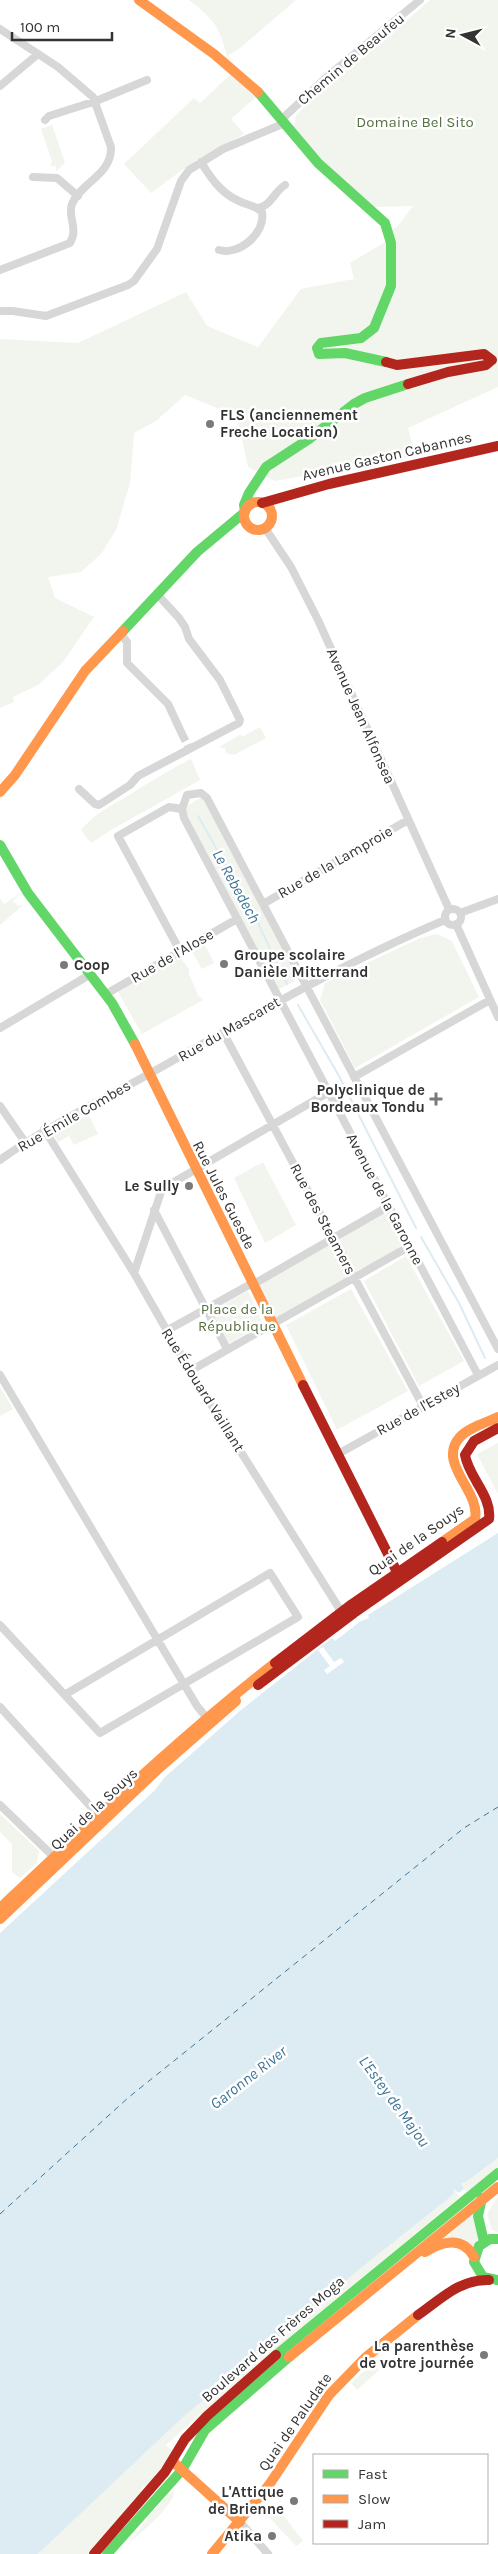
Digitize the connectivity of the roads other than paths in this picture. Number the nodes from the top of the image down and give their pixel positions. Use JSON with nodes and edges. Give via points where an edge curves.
{"nodes":[{"id":1,"x":139,"y":0,"type":"edge"},
{"id":2,"x":420,"y":0,"type":"edge"},
{"id":3,"x":0,"y":29,"type":"edge"},
{"id":4,"x":38,"y":54,"type":"junction"},
{"id":5,"x":147,"y":80,"type":"dead end"},
{"id":6,"x":0,"y":86,"type":"edge"},
{"id":7,"x":96,"y":101,"type":"junction"},
{"id":8,"x":45,"y":120,"type":"dead end"},
{"id":9,"x":283,"y":121,"type":"junction"},
{"id":10,"x":201,"y":162,"type":"junction"},
{"id":11,"x":33,"y":177,"type":"dead end"},
{"id":12,"x":285,"y":186,"type":"dead end"},
{"id":13,"x":78,"y":196,"type":"junction"},
{"id":14,"x":258,"y":208,"type":"junction"},
{"id":15,"x":219,"y":250,"type":"dead end"},
{"id":16,"x":0,"y":270,"type":"edge"},
{"id":17,"x":0,"y":310,"type":"edge"},
{"id":18,"x":498,"y":446,"type":"edge"},
{"id":19,"x":254,"y":485,"type":"junction"},
{"id":20,"x":283,"y":497,"type":"junction"},
{"id":21,"x":258,"y":503,"type":"junction"},
{"id":22,"x":245,"y":512,"type":"junction"},
{"id":23,"x":272,"y":514,"type":"junction"},
{"id":24,"x":250,"y":528,"type":"junction"},
{"id":25,"x":265,"y":528,"type":"junction"},
{"id":26,"x":187,"y":564,"type":"junction"},
{"id":27,"x":157,"y":594,"type":"junction"},
{"id":28,"x":120,"y":633,"type":"junction"},
{"id":29,"x":182,"y":734,"type":"tunnel mouth"},
{"id":30,"x":79,"y":789,"type":"dead end"},
{"id":31,"x":0,"y":792,"type":"edge"},
{"id":32,"x":182,"y":809,"type":"junction"},
{"id":33,"x":408,"y":820,"type":"junction"},
{"id":34,"x":0,"y":845,"type":"edge"},
{"id":35,"x":498,"y":899,"type":"edge"},
{"id":36,"x":263,"y":904,"type":"junction"},
{"id":37,"x":449,"y":909,"type":"junction"},
{"id":38,"x":460,"y":913,"type":"junction"},
{"id":39,"x":237,"y":919,"type":"junction"},
{"id":40,"x":445,"y":920,"type":"junction"},
{"id":41,"x":456,"y":924,"type":"junction"},
{"id":42,"x":180,"y":951,"type":"junction"},
{"id":43,"x":91,"y":974,"type":"junction"},
{"id":44,"x":306,"y":985,"type":"junction"},
{"id":45,"x":106,"y":994,"type":"junction"},
{"id":46,"x":280,"y":1000,"type":"junction"},
{"id":47,"x":490,"y":1000,"type":"junction"},
{"id":48,"x":498,"y":1017,"type":"edge"},
{"id":49,"x":0,"y":1028,"type":"edge"},
{"id":50,"x":223,"y":1032,"type":"junction"},
{"id":51,"x":148,"y":1074,"type":"junction"},
{"id":52,"x":354,"y":1077,"type":"junction"},
{"id":53,"x":328,"y":1092,"type":"junction"},
{"id":54,"x":0,"y":1106,"type":"edge"},
{"id":55,"x":272,"y":1125,"type":"junction"},
{"id":56,"x":44,"y":1129,"type":"junction"},
{"id":57,"x":25,"y":1142,"type":"junction"},
{"id":58,"x":0,"y":1160,"type":"edge"},
{"id":59,"x":194,"y":1168,"type":"junction"},
{"id":60,"x":389,"y":1206,"type":"junction"},
{"id":61,"x":154,"y":1210,"type":"junction"},
{"id":62,"x":333,"y":1238,"type":"junction"},
{"id":63,"x":410,"y":1246,"type":"junction"},
{"id":64,"x":134,"y":1273,"type":"junction"},
{"id":65,"x":355,"y":1278,"type":"junction"},
{"id":66,"x":252,"y":1284,"type":"junction"},
{"id":67,"x":206,"y":1309,"type":"junction"},
{"id":68,"x":274,"y":1325,"type":"junction"},
{"id":69,"x":166,"y":1331,"type":"junction"},
{"id":70,"x":498,"y":1349,"type":"edge"},
{"id":71,"x":227,"y":1350,"type":"junction"},
{"id":72,"x":498,"y":1365,"type":"edge"},
{"id":73,"x":190,"y":1371,"type":"junction"},
{"id":74,"x":0,"y":1375,"type":"edge"},
{"id":75,"x":478,"y":1376,"type":"junction"},
{"id":76,"x":423,"y":1406,"type":"junction"},
{"id":77,"x":498,"y":1416,"type":"edge"},
{"id":78,"x":498,"y":1428,"type":"edge"},
{"id":79,"x":338,"y":1454,"type":"junction"},
{"id":80,"x":397,"y":1572,"type":"junction"},
{"id":81,"x":408,"y":1574,"type":"junction"},
{"id":82,"x":366,"y":1605,"type":"junction"},
{"id":83,"x":344,"y":1615,"type":"junction"},
{"id":84,"x":0,"y":1625,"type":"edge"},
{"id":85,"x":157,"y":1639,"type":"junction"},
{"id":86,"x":185,"y":1685,"type":"junction"},
{"id":87,"x":66,"y":1694,"type":"junction"},
{"id":88,"x":0,"y":1707,"type":"edge"},
{"id":89,"x":209,"y":1720,"type":"junction"},
{"id":90,"x":0,"y":1805,"type":"edge"},
{"id":91,"x":101,"y":1818,"type":"junction"},
{"id":92,"x":57,"y":1860,"type":"junction"},
{"id":93,"x":0,"y":1908,"type":"edge"},
{"id":94,"x":0,"y":1919,"type":"edge"},
{"id":95,"x":498,"y":2173,"type":"edge"},
{"id":96,"x":498,"y":2178,"type":"edge"},
{"id":97,"x":498,"y":2187,"type":"edge"},
{"id":98,"x":498,"y":2191,"type":"edge"},
{"id":99,"x":481,"y":2199,"type":"junction"},
{"id":100,"x":498,"y":2238,"type":"edge"},
{"id":101,"x":484,"y":2242,"type":"junction"},
{"id":102,"x":474,"y":2259,"type":"junction"},
{"id":103,"x":384,"y":2278,"type":"junction"},
{"id":104,"x":493,"y":2280,"type":"edge"},
{"id":105,"x":463,"y":2282,"type":"junction"},
{"id":106,"x":172,"y":2461,"type":"junction"},
{"id":107,"x":182,"y":2470,"type":"junction"},
{"id":108,"x":240,"y":2522,"type":"junction"},
{"id":109,"x":94,"y":2554,"type":"edge"},
{"id":110,"x":107,"y":2554,"type":"edge"},
{"id":111,"x":212,"y":2554,"type":"edge"},
{"id":112,"x":268,"y":2554,"type":"edge"}],
"edges":[{"from":1,"to":9,"type":"main road","via":[[214,54],[266,100]]},
{"from":2,"to":9,"type":"street","name":"Chemin de Beaufeu","via":[[329,75]]},
{"from":3,"to":4,"type":"street"},
{"from":4,"to":6,"type":"street"},
{"from":4,"to":7,"type":"street","via":[[71,77]]},
{"from":5,"to":7,"type":"street"},
{"from":7,"to":8,"type":"street"},
{"from":7,"to":13,"type":"street","via":[[111,154],[105,168]]},
{"from":9,"to":10,"type":"street"},
{"from":9,"to":19,"type":"main road","via":[[318,163],[385,223],[392,243],[391,286],[374,328],[361,338],[321,343],[317,348],[319,354],[345,353],[397,365],[484,354],[492,360],[486,365],[448,372],[360,401],[302,445],[274,460]]},
{"from":10,"to":14,"type":"street","via":[[222,192]]},
{"from":10,"to":17,"type":"street","via":[[183,177],[157,249],[128,286],[46,316]]},
{"from":11,"to":13,"type":"street","via":[[56,178]]},
{"from":12,"to":14,"type":"street","via":[[269,203]]},
{"from":13,"to":16,"type":"street","via":[[72,204],[74,228],[70,243]]},
{"from":14,"to":15,"type":"street","via":[[263,218],[256,234],[238,249],[230,252]]},
{"from":18,"to":20,"type":"main road","name":"Avenue Gaston Cabannes"},
{"from":19,"to":21,"type":"main road"},
{"from":19,"to":22,"type":"main road","via":[[244,505]]},
{"from":20,"to":21,"type":"main road","name":"Avenue Gaston Cabannes"},
{"from":20,"to":23,"type":"main road"},
{"from":21,"to":22,"type":"main road","via":[[249,506]]},
{"from":21,"to":23,"type":"main road","via":[[268,507]]},
{"from":22,"to":24,"type":"main road","via":[[245,521]]},
{"from":22,"to":26,"type":"main road"},
{"from":23,"to":25,"type":"main road","via":[[271,522]]},
{"from":24,"to":25,"type":"main road"},
{"from":24,"to":26,"type":"main road","via":[[231,531]]},
{"from":25,"to":33,"type":"street","name":"Avenue Jean Alfonsea","via":[[291,567],[314,611]]},
{"from":26,"to":27,"type":"main road"},
{"from":27,"to":28,"type":"main road"},
{"from":27,"to":30,"type":"street","via":[[182,623],[189,639],[220,680],[240,717],[239,723],[138,776],[130,785],[99,804]]},
{"from":28,"to":29,"type":"street","via":[[126,642],[126,659],[130,667],[168,704]]},
{"from":28,"to":31,"type":"main road","via":[[77,681],[15,775]]},
{"from":32,"to":36,"type":"street","name":"Avenue de la Garonne","via":[[187,795],[204,794]]},
{"from":32,"to":39,"type":"street","name":"Avenue de la Garonne"},
{"from":32,"to":42,"type":"street","via":[[169,807],[118,836]]},
{"from":33,"to":36,"type":"street","name":"Rue de la Lamproie"},
{"from":33,"to":37,"type":"street","name":"Avenue Jean Alfonsea"},
{"from":34,"to":43,"type":"main road","name":"Rue Jules Guesde","via":[[27,890]]},
{"from":35,"to":38,"type":"street"},
{"from":36,"to":44,"type":"street","name":"Avenue de la Garonne"},
{"from":37,"to":38,"type":"street"},
{"from":37,"to":40,"type":"street"},
{"from":38,"to":41,"type":"street"},
{"from":39,"to":42,"type":"street","name":"Rue de l'Alose"},
{"from":39,"to":46,"type":"street","name":"Avenue de la Garonne"},
{"from":40,"to":41,"type":"street"},
{"from":40,"to":44,"type":"street","name":"Rue du Mascaret"},
{"from":41,"to":47,"type":"street"},
{"from":42,"to":45,"type":"street","name":"Rue de l'Alose"},
{"from":43,"to":45,"type":"main road","name":"Rue Jules Guesde"},
{"from":43,"to":49,"type":"street"},
{"from":44,"to":46,"type":"street","name":"Rue du Mascaret"},
{"from":44,"to":52,"type":"street","name":"Avenue de la Garonne"},
{"from":45,"to":51,"type":"main road","name":"Rue Jules Guesde","via":[[131,1036]]},
{"from":46,"to":50,"type":"street","name":"Rue du Mascaret"},
{"from":46,"to":53,"type":"street","name":"Avenue de la Garonne"},
{"from":47,"to":48,"type":"street"},
{"from":47,"to":52,"type":"street"},
{"from":50,"to":51,"type":"street","name":"Rue du Mascaret"},
{"from":50,"to":55,"type":"street","name":"Rue des Steamers"},
{"from":51,"to":56,"type":"street","name":"Rue Émile Combes"},
{"from":51,"to":59,"type":"main road","name":"Rue Jules Guesde"},
{"from":52,"to":70,"type":"street","name":"Avenue de la Garonne"},
{"from":53,"to":55,"type":"street"},
{"from":53,"to":60,"type":"street","name":"Avenue de la Garonne"},
{"from":54,"to":57,"type":"street"},
{"from":55,"to":59,"type":"street"},
{"from":55,"to":62,"type":"street","name":"Rue des Steamers"},
{"from":56,"to":57,"type":"street","name":"Rue Émile Combes"},
{"from":56,"to":64,"type":"street","name":"Rue Édouard Vaillant"},
{"from":57,"to":58,"type":"street","name":"Rue Émile Combes"},
{"from":59,"to":61,"type":"street","via":[[166,1186]]},
{"from":59,"to":66,"type":"main road","name":"Rue Jules Guesde"},
{"from":60,"to":62,"type":"street"},
{"from":60,"to":63,"type":"street","name":"Avenue de la Garonne"},
{"from":61,"to":64,"type":"street"},
{"from":61,"to":67,"type":"street"},
{"from":62,"to":65,"type":"street","name":"Rue des Steamers"},
{"from":62,"to":66,"type":"street"},
{"from":63,"to":65,"type":"street"},
{"from":63,"to":75,"type":"street","name":"Avenue de la Garonne"},
{"from":64,"to":69,"type":"street","name":"Rue Édouard Vaillant"},
{"from":65,"to":68,"type":"street"},
{"from":65,"to":76,"type":"street","name":"Rue des Steamers"},
{"from":66,"to":67,"type":"street"},
{"from":66,"to":68,"type":"main road","name":"Rue Jules Guesde"},
{"from":67,"to":69,"type":"street"},
{"from":67,"to":71,"type":"street"},
{"from":68,"to":71,"type":"street"},
{"from":68,"to":79,"type":"main road","name":"Rue Jules Guesde"},
{"from":69,"to":73,"type":"street","name":"Rue Édouard Vaillant"},
{"from":71,"to":73,"type":"street"},
{"from":72,"to":75,"type":"street","name":"Rue de l'Estey"},
{"from":73,"to":83,"type":"street","name":"Rue Édouard Vaillant"},
{"from":74,"to":85,"type":"street"},
{"from":75,"to":76,"type":"street","name":"Rue de l'Estey"},
{"from":76,"to":79,"type":"street","name":"Rue de l'Estey"},
{"from":77,"to":80,"type":"main road","name":"Quai de la Souys","via":[[461,1437],[453,1453],[454,1462],[477,1508],[475,1519]]},
{"from":78,"to":81,"type":"main road","name":"Quai de la Souys","via":[[471,1443],[465,1456],[490,1508],[491,1517]]},
{"from":79,"to":80,"type":"main road","name":"Rue Jules Guesde"},
{"from":80,"to":81,"type":"main road"},
{"from":80,"to":82,"type":"main road"},
{"from":80,"to":83,"type":"main road","name":"Quai de la Souys"},
{"from":81,"to":82,"type":"main road","name":"Quai de la Souys"},
{"from":82,"to":83,"type":"main road","name":"Quai de la Souys"},
{"from":83,"to":89,"type":"main road","name":"Quai de la Souys"},
{"from":84,"to":87,"type":"street"},
{"from":85,"to":86,"type":"street"},
{"from":85,"to":86,"type":"street","via":[[270,1573],[298,1617]]},
{"from":85,"to":87,"type":"street"},
{"from":86,"to":87,"type":"street","via":[[100,1734]]},
{"from":86,"to":89,"type":"street"},
{"from":88,"to":91,"type":"street"},
{"from":89,"to":91,"type":"main road","name":"Quai de la Souys"},
{"from":90,"to":92,"type":"street"},
{"from":91,"to":92,"type":"main road","name":"Quai de la Souys"},
{"from":92,"to":93,"type":"main road","name":"Quai de la Souys"},
{"from":92,"to":94,"type":"main road","name":"Quai de la Souys"},
{"from":95,"to":106,"type":"main road","name":"Boulevard des Frères Moga","via":[[252,2374],[191,2432]]},
{"from":96,"to":99,"type":"main road"},
{"from":97,"to":99,"type":"main road","name":"Boulevard des Frères Moga"},
{"from":98,"to":100,"type":"main road","via":[[487,2203],[483,2216],[489,2230]]},
{"from":99,"to":101,"type":"main road","via":[[478,2216]]},
{"from":99,"to":103,"type":"main road","name":"Boulevard des Frères Moga"},
{"from":100,"to":101,"type":"main road"},
{"from":101,"to":102,"type":"main road","name":"Quai de Paludate"},
{"from":102,"to":103,"type":"main road","via":[[472,2250],[465,2245],[442,2242]]},
{"from":102,"to":104,"type":"main road","via":[[479,2273]]},
{"from":102,"to":105,"type":"main road","name":"Quai de Paludate"},
{"from":103,"to":107,"type":"main road","name":"Boulevard des Frères Moga","via":[[205,2430]]},
{"from":104,"to":105,"type":"main road","via":[[478,2278]]},
{"from":105,"to":108,"type":"main road","name":"Quai de Paludate","via":[[403,2325],[347,2375],[327,2397],[277,2474]]},
{"from":106,"to":107,"type":"main road"},
{"from":106,"to":109,"type":"main road","name":"Boulevard des Frères Moga"},
{"from":107,"to":108,"type":"main road"},
{"from":107,"to":110,"type":"main road","name":"Boulevard des Frères Moga"},
{"from":108,"to":111,"type":"main road","name":"Quai de Paludate"},
{"from":108,"to":112,"type":"street"}]}
